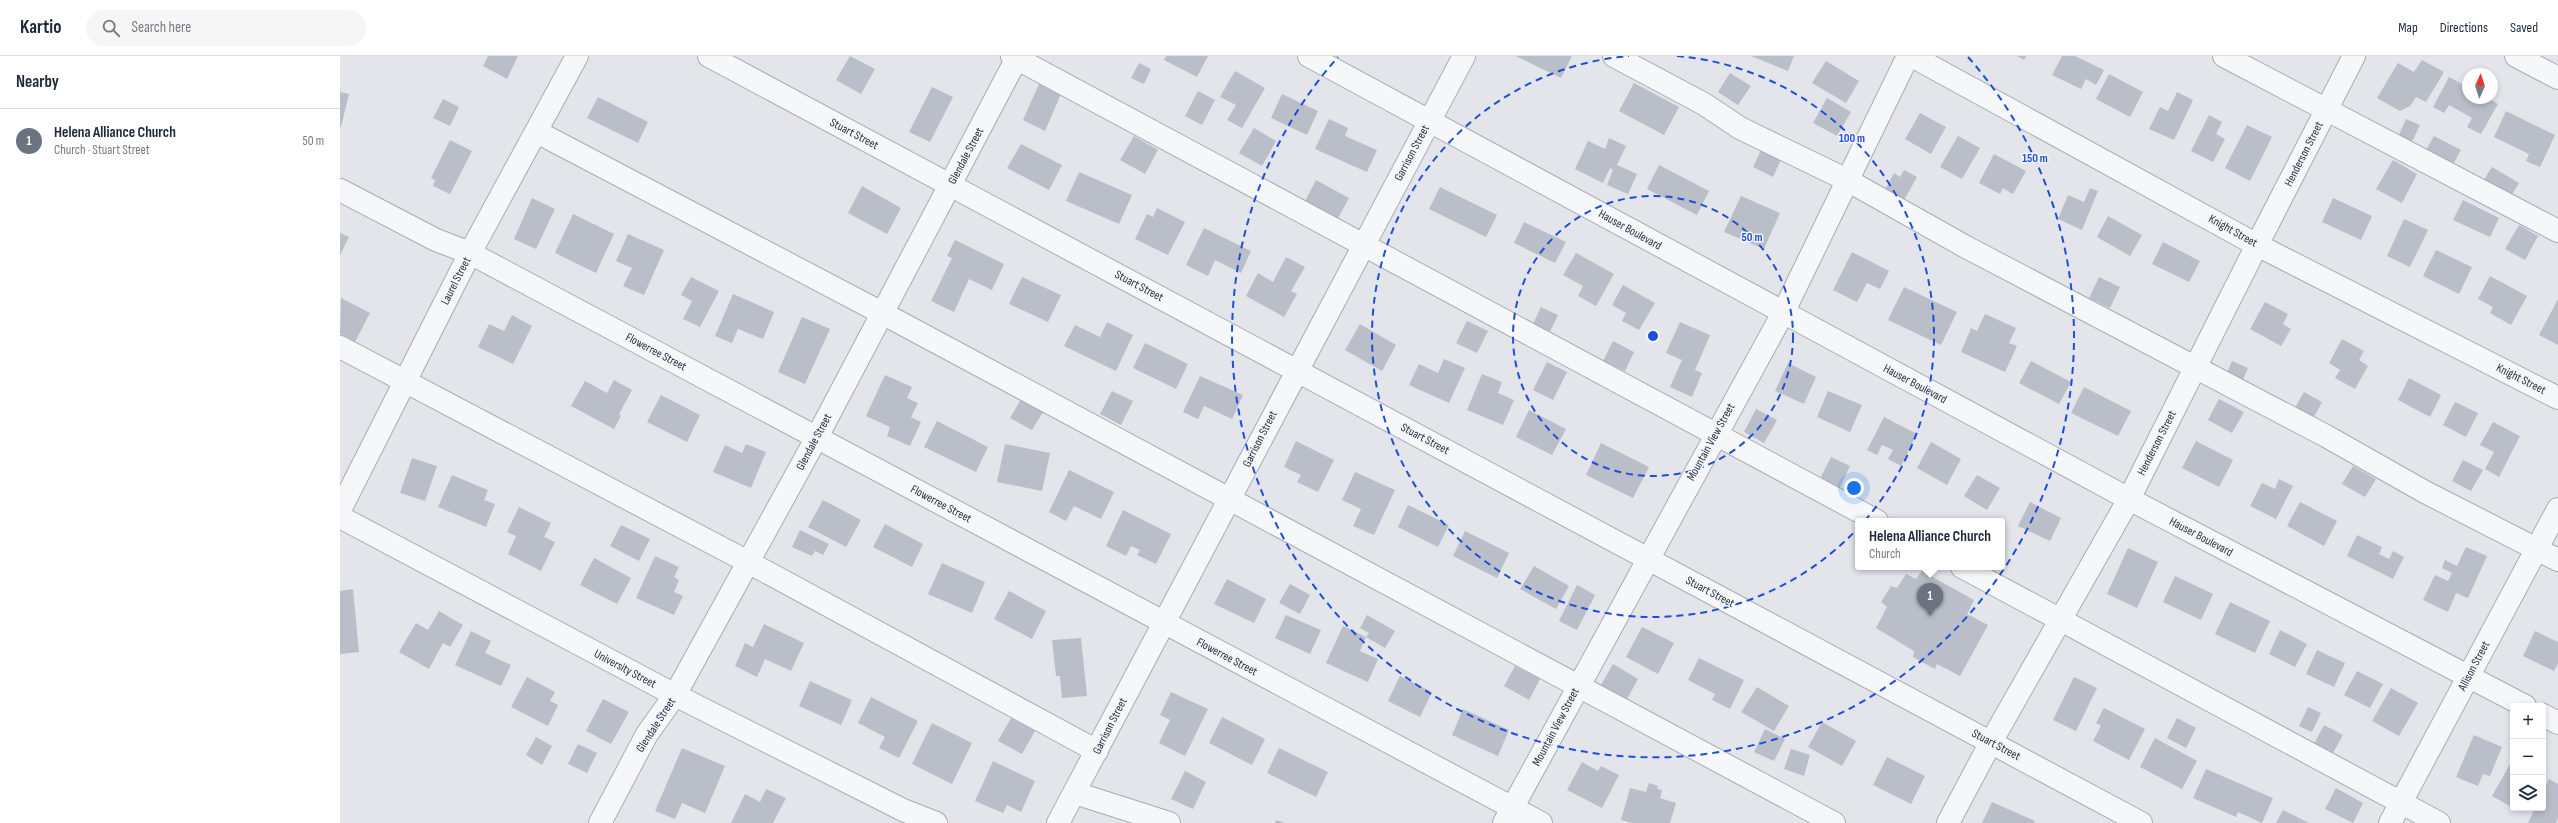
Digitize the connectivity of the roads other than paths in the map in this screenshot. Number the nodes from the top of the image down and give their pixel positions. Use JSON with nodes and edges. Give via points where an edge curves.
{"nodes":[{"id":1,"x":577,"y":56,"type":"edge"},
{"id":2,"x":709,"y":56,"type":"edge"},
{"id":3,"x":1309,"y":56,"type":"edge"},
{"id":4,"x":1464,"y":56,"type":"edge"},
{"id":5,"x":1614,"y":56,"type":"edge"},
{"id":6,"x":1908,"y":56,"type":"edge"},
{"id":7,"x":1912,"y":56,"type":"edge"},
{"id":8,"x":2224,"y":56,"type":"edge"},
{"id":9,"x":2354,"y":56,"type":"edge"},
{"id":10,"x":2516,"y":56,"type":"edge"},
{"id":11,"x":1016,"y":57,"type":"edge"},
{"id":12,"x":2558,"y":78,"type":"edge"},
{"id":13,"x":2327,"y":109,"type":"junction"},
{"id":14,"x":1429,"y":120,"type":"junction"},
{"id":15,"x":537,"y":132,"type":"junction"},
{"id":16,"x":1847,"y":180,"type":"junction"},
{"id":17,"x":951,"y":186,"type":"junction"},
{"id":18,"x":340,"y":190,"type":"edge"},
{"id":19,"x":2558,"y":231,"type":"edge"},
{"id":20,"x":1362,"y":244,"type":"junction"},
{"id":21,"x":2257,"y":245,"type":"junction"},
{"id":22,"x":470,"y":253,"type":"junction"},
{"id":23,"x":882,"y":313,"type":"junction"},
{"id":24,"x":1783,"y":314,"type":"junction"},
{"id":25,"x":340,"y":347,"type":"edge"},
{"id":26,"x":2195,"y":368,"type":"junction"},
{"id":27,"x":1296,"y":370,"type":"junction"},
{"id":28,"x":405,"y":382,"type":"junction"},
{"id":29,"x":2558,"y":398,"type":"edge"},
{"id":30,"x":1716,"y":434,"type":"junction"},
{"id":31,"x":816,"y":437,"type":"junction"},
{"id":32,"x":1230,"y":498,"type":"junction"},
{"id":33,"x":2129,"y":499,"type":"junction"},
{"id":34,"x":2558,"y":509,"type":"edge"},
{"id":35,"x":340,"y":510,"type":"edge"},
{"id":36,"x":340,"y":517,"type":"edge"},
{"id":37,"x":1871,"y":518,"type":"edge"},
{"id":38,"x":2536,"y":550,"type":"junction"},
{"id":39,"x":1647,"y":558,"type":"junction"},
{"id":40,"x":2558,"y":560,"type":"edge"},
{"id":41,"x":748,"y":562,"type":"junction"},
{"id":42,"x":1968,"y":570,"type":"edge"},
{"id":43,"x":2060,"y":619,"type":"junction"},
{"id":44,"x":1162,"y":623,"type":"junction"},
{"id":45,"x":2468,"y":676,"type":"junction"},
{"id":46,"x":1578,"y":686,"type":"junction"},
{"id":47,"x":675,"y":695,"type":"junction"},
{"id":48,"x":2519,"y":703,"type":"edge"},
{"id":49,"x":2546,"y":717,"type":"edge"},
{"id":50,"x":2558,"y":723,"type":"edge"},
{"id":51,"x":1991,"y":742,"type":"junction"},
{"id":52,"x":1097,"y":751,"type":"junction"},
{"id":53,"x":1075,"y":793,"type":"junction"},
{"id":54,"x":2401,"y":803,"type":"junction"},
{"id":55,"x":1508,"y":815,"type":"edge"},
{"id":56,"x":600,"y":823,"type":"edge"},
{"id":57,"x":936,"y":823,"type":"edge"},
{"id":58,"x":1058,"y":823,"type":"edge"},
{"id":59,"x":1169,"y":823,"type":"edge"},
{"id":60,"x":1541,"y":823,"type":"edge"},
{"id":61,"x":1834,"y":823,"type":"edge"},
{"id":62,"x":1948,"y":823,"type":"edge"},
{"id":63,"x":2141,"y":823,"type":"edge"},
{"id":64,"x":2390,"y":823,"type":"edge"},
{"id":65,"x":2439,"y":823,"type":"edge"}],
"edges":[{"from":1,"to":15,"type":"street","name":"Laurel Street"},
{"from":2,"to":17,"type":"street","name":"Stuart Street"},
{"from":3,"to":14,"type":"street","name":"Hauser Boulevard"},
{"from":4,"to":14,"type":"street","name":"Garrison Street"},
{"from":5,"to":16,"type":"street","via":[[1704,104],[1740,128]]},
{"from":6,"to":16,"type":"street","name":"Mountain View Street"},
{"from":7,"to":21,"type":"street","name":"Knight Street"},
{"from":8,"to":13,"type":"street"},
{"from":9,"to":13,"type":"street","name":"Henderson Street"},
{"from":10,"to":12,"type":"street"},
{"from":11,"to":17,"type":"street","name":"Glendale Street"},
{"from":11,"to":20,"type":"street"},
{"from":13,"to":19,"type":"street"},
{"from":13,"to":21,"type":"street","name":"Henderson Street"},
{"from":14,"to":20,"type":"street","name":"Garrison Street"},
{"from":14,"to":24,"type":"street","name":"Hauser Boulevard"},
{"from":15,"to":22,"type":"street","name":"Laurel Street"},
{"from":15,"to":23,"type":"street"},
{"from":16,"to":24,"type":"street","name":"Mountain View Street"},
{"from":16,"to":26,"type":"street","via":[[1966,247]]},
{"from":17,"to":23,"type":"street","name":"Glendale Street"},
{"from":17,"to":27,"type":"street","name":"Stuart Street"},
{"from":18,"to":22,"type":"street","name":"Flowerree Street","via":[[436,240]]},
{"from":20,"to":27,"type":"street","name":"Garrison Street"},
{"from":20,"to":30,"type":"street"},
{"from":21,"to":26,"type":"street","name":"Henderson Street"},
{"from":21,"to":29,"type":"street","name":"Knight Street"},
{"from":22,"to":28,"type":"street","name":"Laurel Street"},
{"from":22,"to":31,"type":"street","name":"Flowerree Street"},
{"from":23,"to":31,"type":"street","name":"Glendale Street"},
{"from":23,"to":32,"type":"street"},
{"from":24,"to":30,"type":"street","name":"Mountain View Street"},
{"from":24,"to":33,"type":"street","name":"Hauser Boulevard"},
{"from":25,"to":28,"type":"street"},
{"from":26,"to":33,"type":"street","name":"Henderson Street"},
{"from":26,"to":38,"type":"street"},
{"from":27,"to":32,"type":"street","name":"Garrison Street"},
{"from":27,"to":39,"type":"street","name":"Stuart Street"},
{"from":28,"to":35,"type":"street","name":"Laurel Street"},
{"from":28,"to":41,"type":"street"},
{"from":30,"to":37,"type":"street"},
{"from":30,"to":39,"type":"street","name":"Mountain View Street"},
{"from":31,"to":41,"type":"street","name":"Glendale Street"},
{"from":31,"to":44,"type":"street","name":"Flowerree Street"},
{"from":32,"to":44,"type":"street","name":"Garrison Street"},
{"from":32,"to":46,"type":"street"},
{"from":33,"to":43,"type":"street","name":"Henderson Street"},
{"from":33,"to":45,"type":"street","name":"Hauser Boulevard"},
{"from":34,"to":38,"type":"street","name":"Allison Street"},
{"from":36,"to":47,"type":"street","name":"University Street"},
{"from":38,"to":40,"type":"street"},
{"from":38,"to":45,"type":"street","name":"Allison Street"},
{"from":39,"to":46,"type":"street","name":"Mountain View Street"},
{"from":39,"to":51,"type":"street","name":"Stuart Street"},
{"from":41,"to":47,"type":"street","name":"Glendale Street"},
{"from":41,"to":52,"type":"street"},
{"from":42,"to":43,"type":"street"},
{"from":43,"to":51,"type":"street","name":"Henderson Street"},
{"from":43,"to":54,"type":"street"},
{"from":44,"to":52,"type":"street","name":"Garrison Street"},
{"from":44,"to":55,"type":"street","name":"Flowerree Street"},
{"from":45,"to":48,"type":"street","name":"Hauser Boulevard"},
{"from":45,"to":54,"type":"street","name":"Allison Street"},
{"from":46,"to":55,"type":"street","name":"Mountain View Street"},
{"from":46,"to":61,"type":"street"},
{"from":47,"to":56,"type":"street","name":"Glendale Street","via":[[647,734]]},
{"from":47,"to":57,"type":"street","name":"University Street","via":[[903,810]]},
{"from":49,"to":50,"type":"street"},
{"from":51,"to":62,"type":"street","name":"Henderson Street"},
{"from":51,"to":63,"type":"street","name":"Stuart Street"},
{"from":52,"to":53,"type":"street","name":"Garrison Street"},
{"from":53,"to":58,"type":"street","name":"Garrison Street"},
{"from":53,"to":59,"type":"street"},
{"from":54,"to":64,"type":"street","name":"Allison Street"},
{"from":54,"to":65,"type":"street"},
{"from":55,"to":60,"type":"street","name":"Flowerree Street"}]}
